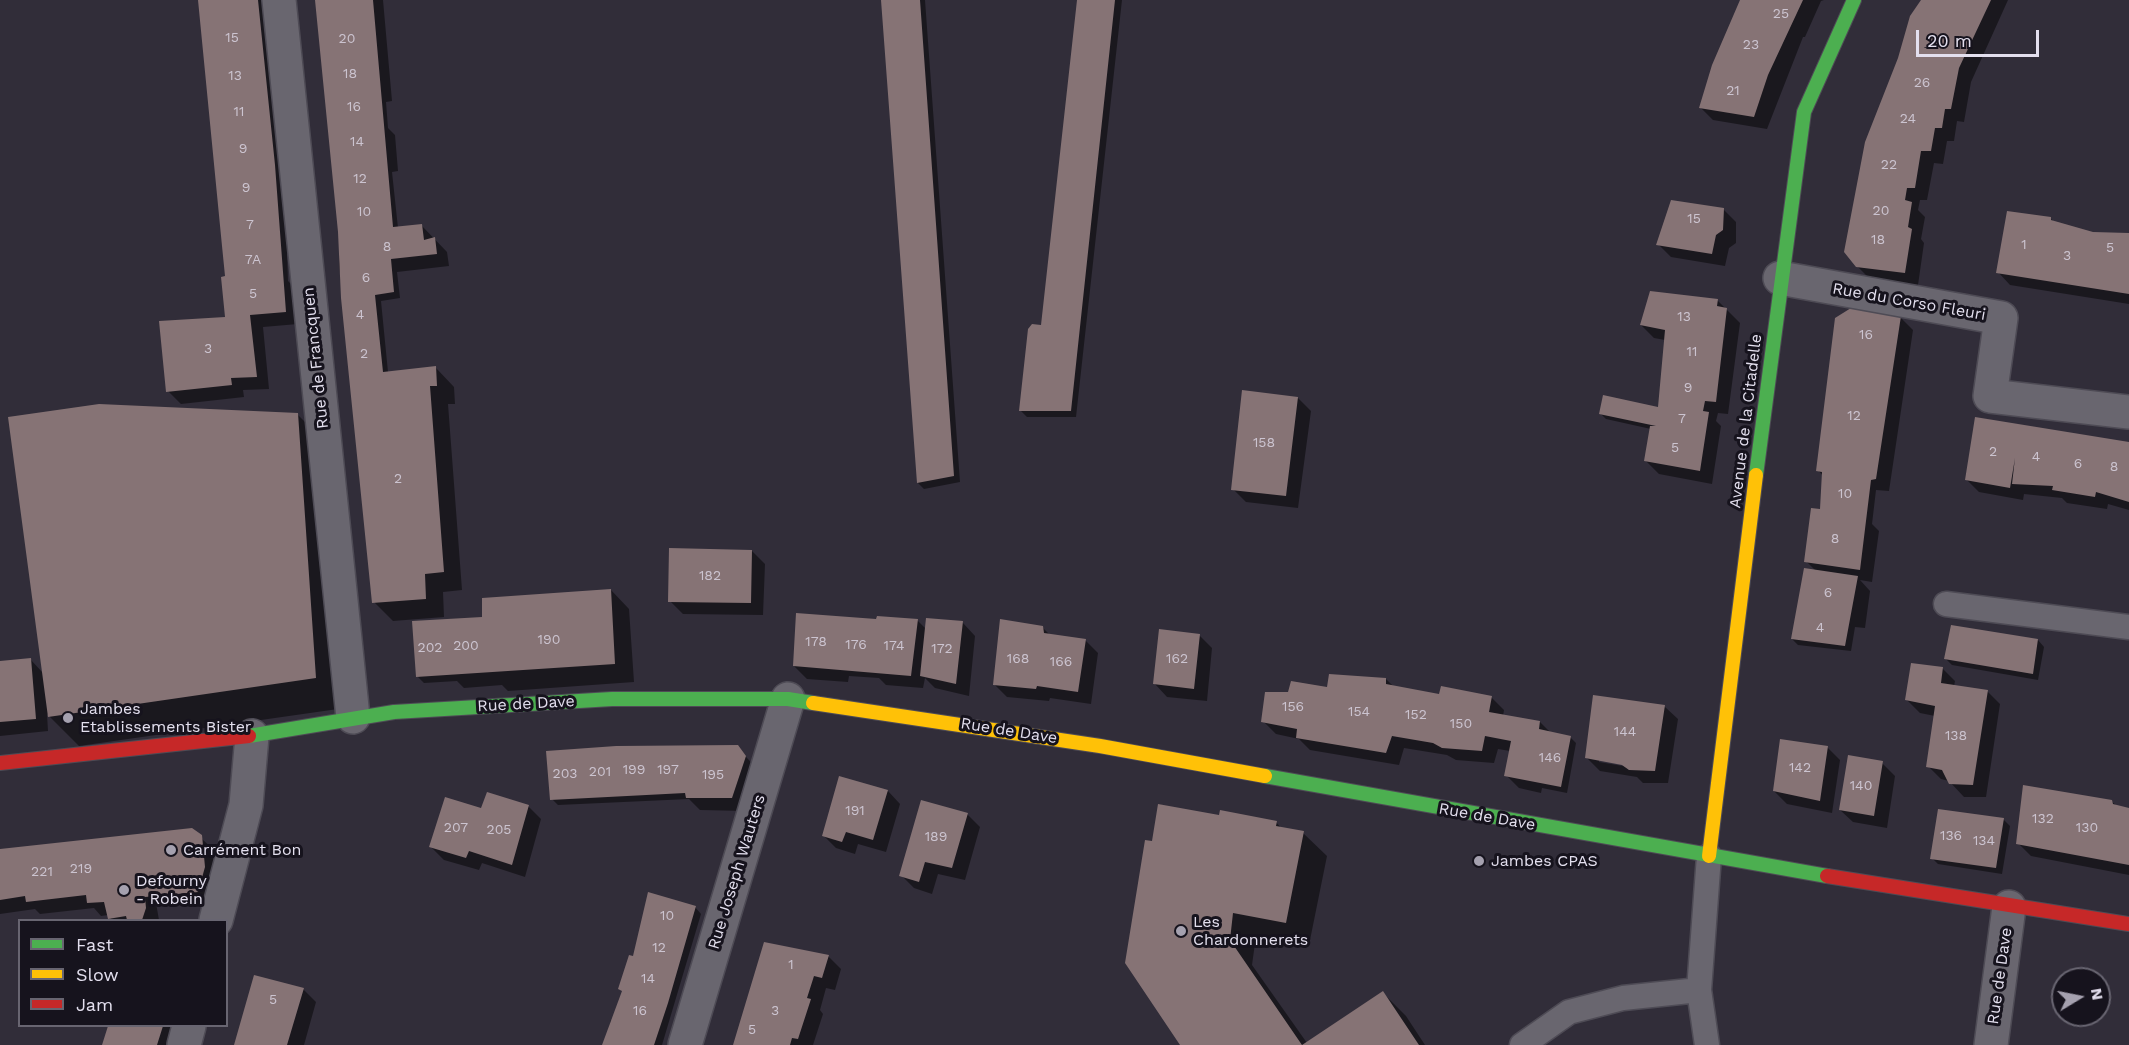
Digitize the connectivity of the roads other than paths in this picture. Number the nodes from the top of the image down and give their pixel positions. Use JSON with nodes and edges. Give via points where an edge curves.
{"nodes":[{"id":1,"x":279,"y":0,"type":"edge"},
{"id":2,"x":1854,"y":0,"type":"edge"},
{"id":3,"x":1780,"y":278,"type":"junction"},
{"id":4,"x":2129,"y":412,"type":"edge"},
{"id":5,"x":1946,"y":604,"type":"dead end"},
{"id":6,"x":2129,"y":627,"type":"edge"},
{"id":7,"x":788,"y":699,"type":"junction"},
{"id":8,"x":353,"y":717,"type":"junction"},
{"id":9,"x":252,"y":736,"type":"junction"},
{"id":10,"x":0,"y":764,"type":"edge"},
{"id":11,"x":1709,"y":856,"type":"junction"},
{"id":12,"x":2009,"y":907,"type":"junction"},
{"id":13,"x":217,"y":919,"type":"edge"},
{"id":14,"x":2129,"y":924,"type":"edge"},
{"id":15,"x":1699,"y":990,"type":"junction"},
{"id":16,"x":189,"y":1027,"type":"edge"},
{"id":17,"x":184,"y":1045,"type":"edge"},
{"id":18,"x":685,"y":1045,"type":"edge"},
{"id":19,"x":1522,"y":1045,"type":"edge"},
{"id":20,"x":1707,"y":1045,"type":"edge"},
{"id":21,"x":1991,"y":1045,"type":"edge"}],
"edges":[{"from":1,"to":8,"type":"street","name":"Rue de Francquen"},
{"from":2,"to":3,"type":"main road","name":"Avenue de la Citadelle","via":[[1804,112]]},
{"from":3,"to":4,"type":"street","name":"Rue du Corso Fleuri","via":[[2001,318],[1990,396]]},
{"from":3,"to":11,"type":"main road","name":"Avenue de la Citadelle"},
{"from":5,"to":6,"type":"lane"},
{"from":7,"to":8,"type":"main road","name":"Rue de Dave","via":[[612,699]]},
{"from":7,"to":11,"type":"main road","name":"Rue de Dave","via":[[1100,746]]},
{"from":7,"to":18,"type":"street","name":"Rue Joseph Wauters"},
{"from":8,"to":9,"type":"main road","name":"Rue de Dave"},
{"from":9,"to":10,"type":"main road","name":"Rue de Dave"},
{"from":9,"to":13,"type":"street","via":[[246,805]]},
{"from":11,"to":12,"type":"main road","name":"Rue de Dave"},
{"from":11,"to":15,"type":"lane"},
{"from":12,"to":14,"type":"main road","name":"Rue de Dave"},
{"from":12,"to":21,"type":"street","name":"Rue de Dave"},
{"from":15,"to":19,"type":"lane","via":[[1623,998],[1569,1012]]},
{"from":15,"to":20,"type":"lane"},
{"from":16,"to":17,"type":"street"}]}
